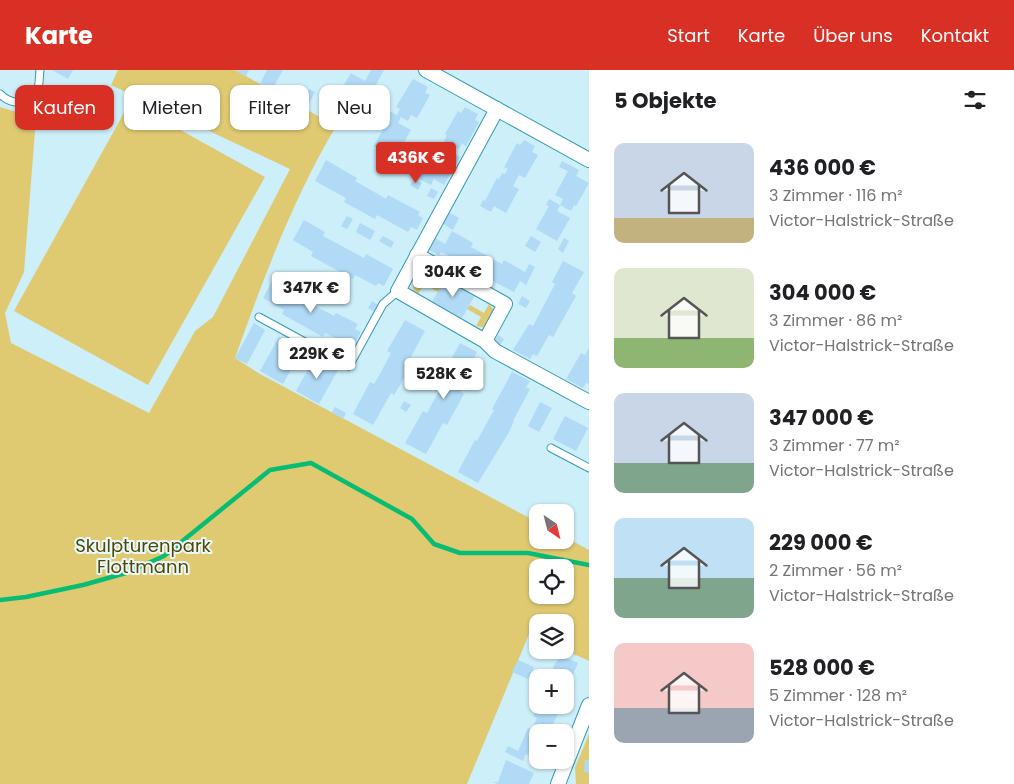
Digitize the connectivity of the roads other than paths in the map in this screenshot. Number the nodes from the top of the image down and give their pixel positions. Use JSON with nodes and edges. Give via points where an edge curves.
{"nodes":[{"id":1,"x":40,"y":70,"type":"edge"},
{"id":2,"x":426,"y":70,"type":"edge"},
{"id":3,"x":0,"y":94,"type":"edge"},
{"id":4,"x":497,"y":109,"type":"junction"},
{"id":5,"x":589,"y":160,"type":"edge"},
{"id":6,"x":417,"y":255,"type":"junction"},
{"id":7,"x":398,"y":291,"type":"junction"},
{"id":8,"x":259,"y":317,"type":"dead end"},
{"id":9,"x":485,"y":341,"type":"junction"},
{"id":10,"x":589,"y":402,"type":"edge"},
{"id":11,"x":551,"y":448,"type":"dead end"},
{"id":12,"x":589,"y":468,"type":"edge"},
{"id":13,"x":589,"y":705,"type":"edge"},
{"id":14,"x":558,"y":784,"type":"edge"}],
"edges":[{"from":1,"to":3,"type":"lane","via":[[38,90],[23,102],[6,100]]},
{"from":2,"to":4,"type":"street"},
{"from":4,"to":5,"type":"street"},
{"from":4,"to":6,"type":"street"},
{"from":6,"to":7,"type":"street"},
{"from":6,"to":9,"type":"street","via":[[506,304]]},
{"from":7,"to":8,"type":"lane","via":[[383,304],[349,366]]},
{"from":7,"to":9,"type":"street"},
{"from":9,"to":10,"type":"street","via":[[495,352]]},
{"from":11,"to":12,"type":"lane"},
{"from":13,"to":14,"type":"street"}]}
